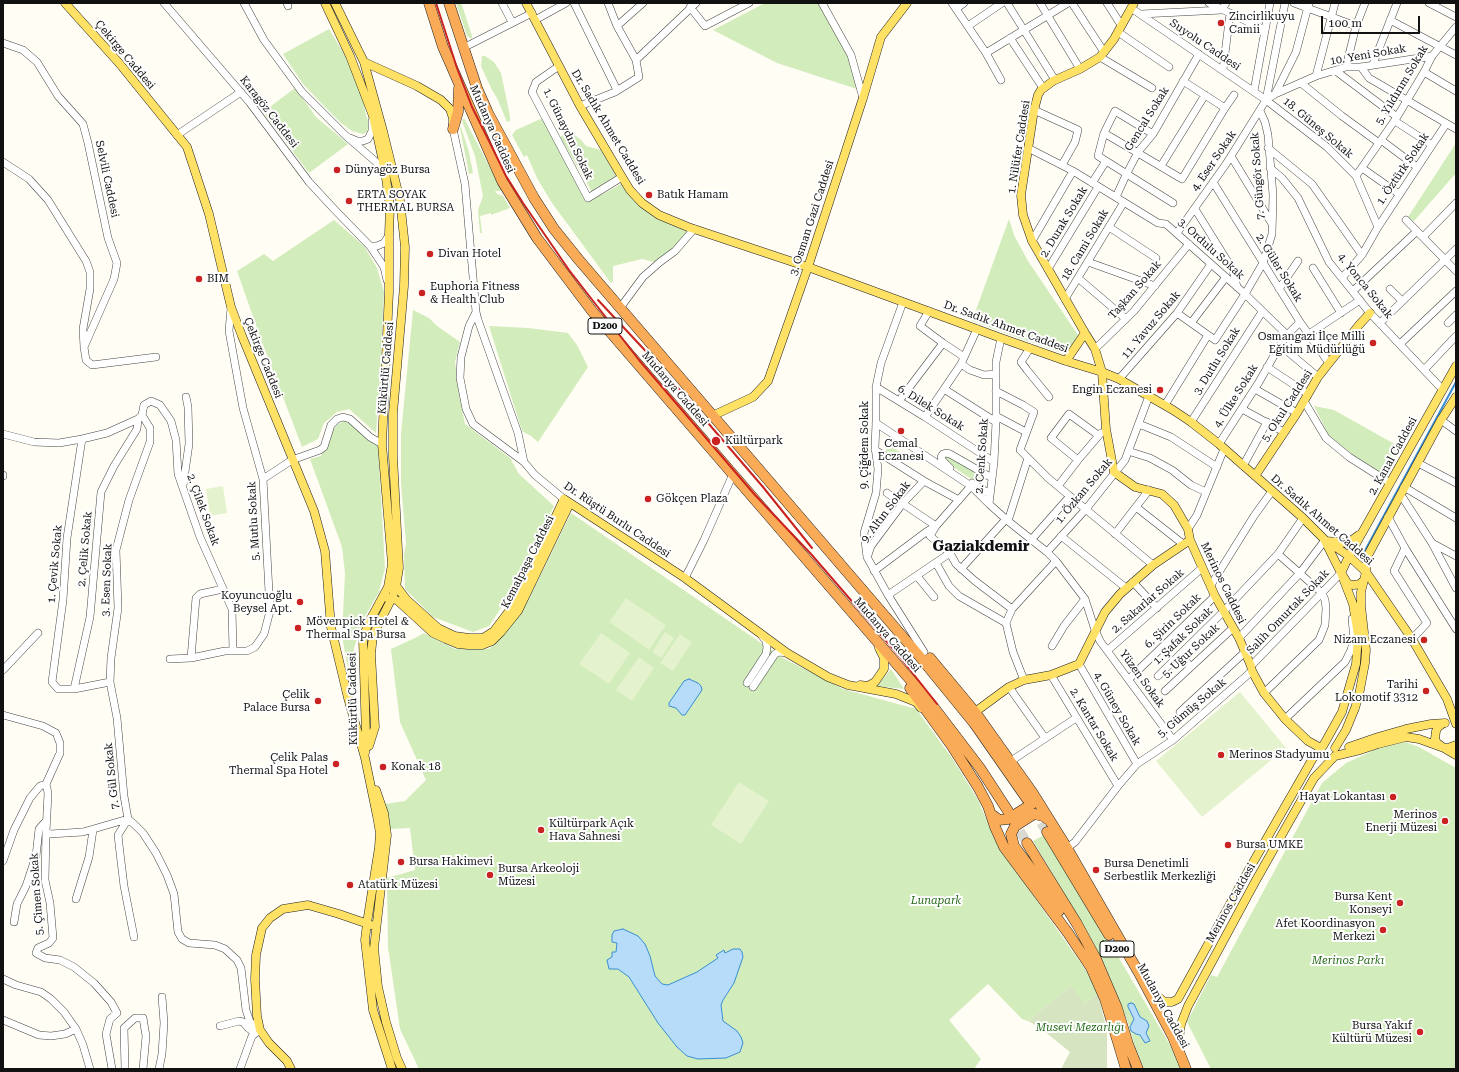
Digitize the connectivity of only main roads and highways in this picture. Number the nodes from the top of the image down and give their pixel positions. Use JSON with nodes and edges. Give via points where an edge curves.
{"nodes":[{"id":1,"x":66,"y":3,"type":"edge"},
{"id":2,"x":325,"y":3,"type":"edge"},
{"id":3,"x":334,"y":3,"type":"edge"},
{"id":4,"x":429,"y":3,"type":"edge"},
{"id":5,"x":449,"y":3,"type":"edge"},
{"id":6,"x":526,"y":3,"type":"edge"},
{"id":7,"x":907,"y":3,"type":"edge"},
{"id":8,"x":1132,"y":6,"type":"edge"},
{"id":9,"x":364,"y":62,"type":"junction"},
{"id":10,"x":459,"y":84,"type":"junction"},
{"id":11,"x":453,"y":129,"type":"joint"},
{"id":12,"x":808,"y":267,"type":"junction"},
{"id":13,"x":1370,"y":313,"type":"road end"},
{"id":14,"x":1085,"y":333,"type":"junction"},
{"id":15,"x":1066,"y":361,"type":"junction"},
{"id":16,"x":1456,"y":366,"type":"edge"},
{"id":17,"x":1102,"y":372,"type":"junction"},
{"id":18,"x":1456,"y":397,"type":"edge"},
{"id":19,"x":712,"y":416,"type":"junction"},
{"id":20,"x":1254,"y":476,"type":"junction"},
{"id":21,"x":567,"y":501,"type":"junction"},
{"id":22,"x":1365,"y":528,"type":"junction"},
{"id":23,"x":1188,"y":529,"type":"joint"},
{"id":24,"x":1325,"y":540,"type":"junction"},
{"id":25,"x":1187,"y":542,"type":"junction"},
{"id":26,"x":1349,"y":556,"type":"junction"},
{"id":27,"x":1341,"y":573,"type":"junction"},
{"id":28,"x":390,"y":576,"type":"junction"},
{"id":29,"x":1365,"y":576,"type":"junction"},
{"id":30,"x":396,"y":587,"type":"junction"},
{"id":31,"x":863,"y":590,"type":"junction"},
{"id":32,"x":392,"y":598,"type":"junction"},
{"id":33,"x":381,"y":601,"type":"junction"},
{"id":34,"x":876,"y":641,"type":"junction"},
{"id":35,"x":848,"y":685,"type":"junction"},
{"id":36,"x":975,"y":712,"type":"junction"},
{"id":37,"x":930,"y":717,"type":"junction"},
{"id":38,"x":1445,"y":723,"type":"junction"},
{"id":39,"x":1456,"y":725,"type":"edge"},
{"id":40,"x":1456,"y":745,"type":"edge"},
{"id":41,"x":1321,"y":748,"type":"junction"},
{"id":42,"x":1444,"y":748,"type":"junction"},
{"id":43,"x":1334,"y":753,"type":"junction"},
{"id":44,"x":1456,"y":755,"type":"edge"},
{"id":45,"x":365,"y":758,"type":"junction"},
{"id":46,"x":1029,"y":795,"type":"junction"},
{"id":47,"x":1008,"y":811,"type":"tunnel mouth"},
{"id":48,"x":991,"y":814,"type":"junction"},
{"id":49,"x":1049,"y":820,"type":"junction"},
{"id":50,"x":1047,"y":832,"type":"tunnel mouth"},
{"id":51,"x":1027,"y":843,"type":"tunnel mouth"},
{"id":52,"x":367,"y":923,"type":"junction"},
{"id":53,"x":375,"y":938,"type":"junction"},
{"id":54,"x":1092,"y":969,"type":"junction"},
{"id":55,"x":1139,"y":973,"type":"junction"},
{"id":56,"x":397,"y":1058,"type":"junction"},
{"id":57,"x":1125,"y":1067,"type":"edge"},
{"id":58,"x":291,"y":1069,"type":"edge"},
{"id":59,"x":392,"y":1069,"type":"edge"},
{"id":60,"x":402,"y":1069,"type":"edge"},
{"id":61,"x":1138,"y":1069,"type":"edge"},
{"id":62,"x":1186,"y":1069,"type":"edge"}],
"edges":[{"from":1,"to":45,"type":"main road","name":"Çekirge Caddesi","via":[[187,147],[209,214],[231,307],[296,458],[322,539],[331,627]]},
{"from":2,"to":28,"type":"main road","name":"Kükürtlü Caddesi","via":[[350,56],[372,116],[385,171],[390,207],[382,444],[392,564]]},
{"from":3,"to":9,"type":"main road","name":"Kükürtlü Caddesi"},
{"from":4,"to":10,"type":"highway","name":"Mudanya Caddesi","number":"D200","via":[[443,48]]},
{"from":5,"to":19,"type":"highway","name":"Mudanya Caddesi","number":"D200","via":[[477,88],[534,198],[554,229],[579,260]]},
{"from":6,"to":12,"type":"main road","name":"Dr. Sadık Ahmet Caddesi","via":[[580,106],[630,190],[642,202],[659,215],[694,229]]},
{"from":7,"to":12,"type":"main road","name":"3. Osman Gazi Caddesi","via":[[881,37]]},
{"from":8,"to":14,"type":"main road","name":"1. Nilüfer Caddesi","via":[[1114,40],[1102,54],[1080,69],[1055,80],[1038,95],[1021,195],[1022,215],[1032,240]]},
{"from":9,"to":11,"type":"main road","via":[[441,100],[450,109]]},
{"from":9,"to":30,"type":"main road","name":"Kükürtlü Caddesi","via":[[400,200],[405,247],[393,413],[399,568]]},
{"from":10,"to":11,"type":"highway","via":[[458,112]]},
{"from":10,"to":34,"type":"highway","name":"Mudanya Caddesi","number":"D200","via":[[502,181],[537,238],[592,311]]},
{"from":12,"to":15,"type":"main road","name":"Dr. Sadık Ahmet Caddesi"},
{"from":12,"to":19,"type":"main road","name":"3. Osman Gazi Caddesi","via":[[768,382],[753,397]]},
{"from":13,"to":20,"type":"main road","name":"5. Okul Caddesi","via":[[1318,377]]},
{"from":14,"to":15,"type":"main road"},
{"from":14,"to":17,"type":"main road","name":"1. Nilüfer Caddesi","via":[[1095,348]]},
{"from":15,"to":17,"type":"main road","name":"Dr. Sadık Ahmet Caddesi"},
{"from":16,"to":22,"type":"main road","name":"2. Kanal Caddesi"},
{"from":17,"to":20,"type":"main road","name":"Dr. Sadık Ahmet Caddesi","via":[[1119,379],[1191,422]]},
{"from":17,"to":23,"type":"main road","name":"1. Nilüfer Caddesi","via":[[1106,428],[1114,472],[1135,487],[1162,494],[1174,506]]},
{"from":18,"to":29,"type":"main road","via":[[1367,557]]},
{"from":19,"to":31,"type":"highway","name":"Mudanya Caddesi","number":"D200"},
{"from":20,"to":24,"type":"main road","name":"Dr. Sadık Ahmet Caddesi"},
{"from":21,"to":30,"type":"main road","name":"Kemalpaşa Caddesi","via":[[513,606],[494,631],[483,638],[455,636],[438,628]]},
{"from":21,"to":32,"type":"main road","name":"Kemalpaşa Caddesi","via":[[518,611],[492,641],[468,646],[446,639],[433,633]]},
{"from":21,"to":35,"type":"main road","name":"Dr. Rüştü Burlu Caddesi","via":[[684,578],[788,653],[828,677]]},
{"from":22,"to":24,"type":"main road","via":[[1346,543]]},
{"from":22,"to":26,"type":"main road","name":"2. Kanal Caddesi"},
{"from":23,"to":25,"type":"main road","name":"Merinos Caddesi"},
{"from":24,"to":26,"type":"main road","name":"Dr. Sadık Ahmet Caddesi"},
{"from":24,"to":27,"type":"main road"},
{"from":25,"to":36,"type":"main road","via":[[1153,565],[1126,588],[1105,612],[1079,664],[1051,675],[1024,680],[1009,687]]},
{"from":25,"to":41,"type":"main road","name":"Merinos Caddesi","via":[[1239,638],[1264,693],[1285,719],[1308,741]]},
{"from":26,"to":27,"type":"main road","name":"2. Kanal Caddesi"},
{"from":26,"to":29,"type":"main road","name":"Dr. Sadık Ahmet Caddesi"},
{"from":27,"to":29,"type":"main road","via":[[1348,584],[1354,585],[1360,584]]},
{"from":27,"to":41,"type":"main road","via":[[1353,604],[1358,635],[1356,664],[1342,712]]},
{"from":28,"to":30,"type":"main road","name":"Kemalpaşa Caddesi"},
{"from":28,"to":33,"type":"main road","name":"Kükürtlü Caddesi"},
{"from":29,"to":39,"type":"main road","name":"Dr. Sadık Ahmet Caddesi","via":[[1412,639],[1447,699]]},
{"from":29,"to":43,"type":"main road","name":"Merinos Caddesi","via":[[1361,599],[1366,650],[1363,675],[1359,695],[1346,730]]},
{"from":30,"to":32,"type":"main road","name":"Kükürtlü Caddesi"},
{"from":31,"to":36,"type":"highway","via":[[924,652]]},
{"from":31,"to":46,"type":"highway","name":"Mudanya Caddesi","number":"D200","via":[[974,723]]},
{"from":32,"to":33,"type":"main road"},
{"from":32,"to":45,"type":"main road","name":"Kükürtlü Caddesi","via":[[373,635],[375,727]]},
{"from":33,"to":45,"type":"main road","name":"Kükürtlü Caddesi","via":[[363,639]]},
{"from":34,"to":35,"type":"main road","via":[[884,658],[884,668],[880,677],[868,686]]},
{"from":34,"to":37,"type":"highway"},
{"from":34,"to":47,"type":"highway","name":"Mudanya Caddesi","number":"D200","via":[[932,705],[980,768]]},
{"from":35,"to":37,"type":"main road","via":[[896,694],[916,702]]},
{"from":36,"to":46,"type":"highway","via":[[1011,761]]},
{"from":37,"to":48,"type":"highway","via":[[966,767]]},
{"from":38,"to":39,"type":"main road"},
{"from":38,"to":42,"type":"main road","via":[[1438,727],[1435,735],[1437,743]]},
{"from":38,"to":43,"type":"main road","via":[[1406,729]]},
{"from":40,"to":42,"type":"main road"},
{"from":41,"to":43,"type":"main road","via":[[1330,744]]},
{"from":41,"to":43,"type":"main road","via":[[1320,755],[1324,759],[1329,760]]},
{"from":41,"to":55,"type":"main road","name":"Merinos Caddesi","via":[[1251,866],[1178,999],[1165,1002]]},
{"from":42,"to":43,"type":"main road","via":[[1406,737],[1360,750]]},
{"from":42,"to":44,"type":"main road"},
{"from":43,"to":62,"type":"main road","name":"Merinos Caddesi","via":[[1314,778],[1188,1006],[1179,1038]]},
{"from":45,"to":52,"type":"main road","name":"Çekirge Caddesi","via":[[380,833]]},
{"from":45,"to":53,"type":"main road","name":"Çekirge Caddesi","via":[[384,812],[387,835]]},
{"from":46,"to":48,"type":"highway","via":[[1032,804],[1008,819],[999,820]]},
{"from":46,"to":49,"type":"highway"},
{"from":48,"to":54,"type":"highway","via":[[1004,847]]},
{"from":49,"to":54,"type":"highway","via":[[1034,814],[1015,826],[1011,834],[1012,840],[1058,910]]},
{"from":49,"to":55,"type":"highway"},
{"from":50,"to":62,"type":"highway","name":"Mudanya Caddesi","number":"D200"},
{"from":51,"to":61,"type":"highway","number":"D200","via":[[1096,959]]},
{"from":52,"to":53,"type":"main road","via":[[371,925]]},
{"from":52,"to":58,"type":"main road","via":[[308,905],[283,909],[270,918],[262,928],[256,955],[257,1016],[260,1030],[268,1043],[287,1061]]},
{"from":52,"to":59,"type":"main road","name":"Çekirge Caddesi","via":[[366,940],[373,1010]]},
{"from":53,"to":56,"type":"main road","name":"Çekirge Caddesi","via":[[378,987]]},
{"from":54,"to":57,"type":"highway","via":[[1105,999]]},
{"from":55,"to":62,"type":"highway","via":[[1173,1037]]},
{"from":56,"to":59,"type":"main road"},
{"from":56,"to":60,"type":"main road","name":"Çekirge Caddesi"}]}
